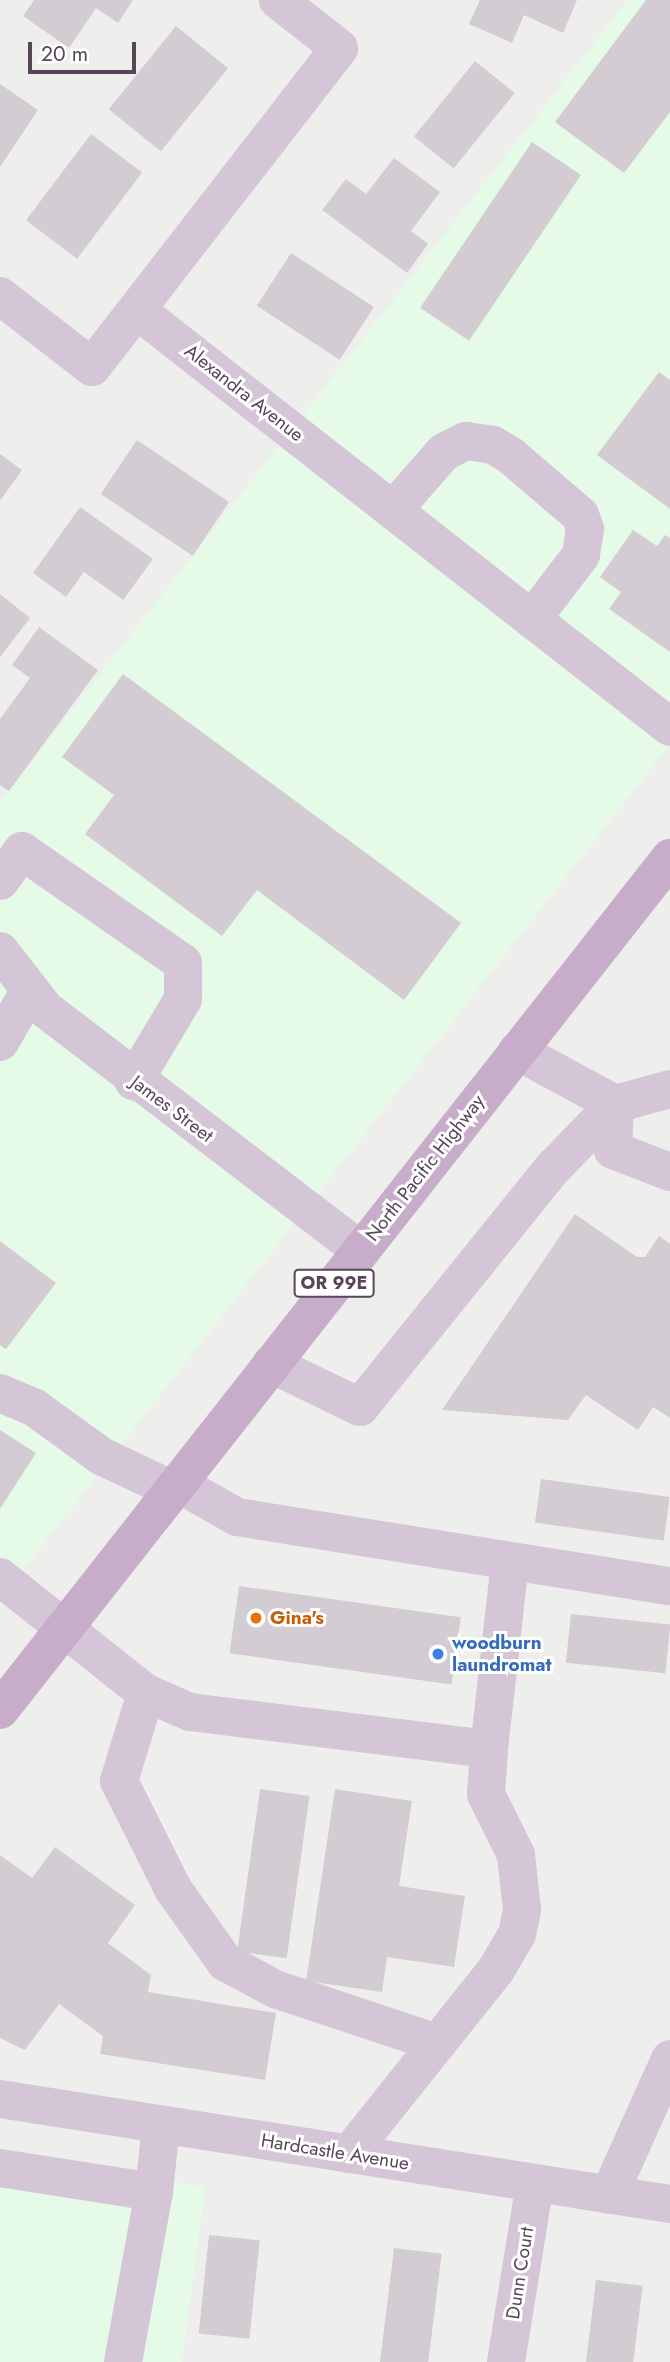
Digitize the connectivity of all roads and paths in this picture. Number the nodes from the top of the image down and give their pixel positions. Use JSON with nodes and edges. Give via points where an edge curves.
{"nodes":[{"id":1,"x":278,"y":0,"type":"edge"},
{"id":2,"x":0,"y":296,"type":"edge"},
{"id":3,"x":138,"y":311,"type":"junction"},
{"id":4,"x":393,"y":510,"type":"junction"},
{"id":5,"x":532,"y":619,"type":"junction"},
{"id":6,"x":670,"y":727,"type":"edge"},
{"id":7,"x":670,"y":858,"type":"edge"},
{"id":8,"x":0,"y":880,"type":"edge"},
{"id":9,"x":0,"y":951,"type":"edge"},
{"id":10,"x":30,"y":990,"type":"junction"},
{"id":11,"x":0,"y":1042,"type":"edge"},
{"id":12,"x":517,"y":1051,"type":"junction"},
{"id":13,"x":134,"y":1081,"type":"junction"},
{"id":14,"x":670,"y":1089,"type":"edge"},
{"id":15,"x":615,"y":1104,"type":"junction"},
{"id":16,"x":670,"y":1172,"type":"edge"},
{"id":17,"x":360,"y":1250,"type":"junction"},
{"id":18,"x":271,"y":1364,"type":"junction"},
{"id":19,"x":0,"y":1393,"type":"edge"},
{"id":20,"x":175,"y":1487,"type":"junction"},
{"id":21,"x":510,"y":1562,"type":"junction"},
{"id":22,"x":0,"y":1577,"type":"edge"},
{"id":23,"x":670,"y":1586,"type":"edge"},
{"id":24,"x":66,"y":1626,"type":"junction"},
{"id":25,"x":146,"y":1693,"type":"junction"},
{"id":26,"x":0,"y":1710,"type":"edge"},
{"id":27,"x":489,"y":1749,"type":"junction"},
{"id":28,"x":437,"y":2043,"type":"junction"},
{"id":29,"x":670,"y":2059,"type":"edge"},
{"id":30,"x":0,"y":2099,"type":"edge"},
{"id":31,"x":161,"y":2124,"type":"junction"},
{"id":32,"x":349,"y":2154,"type":"junction"},
{"id":33,"x":0,"y":2168,"type":"edge"},
{"id":34,"x":535,"y":2183,"type":"junction"},
{"id":35,"x":154,"y":2192,"type":"junction"},
{"id":36,"x":609,"y":2195,"type":"junction"},
{"id":37,"x":670,"y":2204,"type":"edge"},
{"id":38,"x":123,"y":2362,"type":"edge"},
{"id":39,"x":506,"y":2362,"type":"edge"}],
"edges":[{"from":1,"to":3,"type":"street","via":[[339,48]]},
{"from":2,"to":3,"type":"street","via":[[92,367]]},
{"from":3,"to":4,"type":"street","name":"Alexandra Avenue"},
{"from":4,"to":5,"type":"street","name":"Alexandra Avenue"},
{"from":4,"to":5,"type":"street","via":[[444,452],[466,441],[493,445],[511,456],[580,515],[585,529],[581,555]]},
{"from":5,"to":6,"type":"street","name":"Alexandra Avenue"},
{"from":7,"to":12,"type":"main road","name":"North Pacific Highway","number":"OR 99E"},
{"from":8,"to":13,"type":"street","via":[[22,851],[183,963],[183,999]]},
{"from":9,"to":10,"type":"street","name":"James Street"},
{"from":10,"to":11,"type":"street"},
{"from":10,"to":13,"type":"street","name":"James Street","via":[[45,1009]]},
{"from":12,"to":15,"type":"street"},
{"from":12,"to":17,"type":"main road","name":"North Pacific Highway","number":"OR 99E"},
{"from":13,"to":17,"type":"street","name":"James Street"},
{"from":14,"to":15,"type":"street"},
{"from":15,"to":16,"type":"street","via":[[613,1150]]},
{"from":15,"to":18,"type":"street","via":[[554,1167],[360,1407]]},
{"from":17,"to":18,"type":"main road","name":"North Pacific Highway","number":"OR 99E"},
{"from":18,"to":20,"type":"main road","name":"North Pacific Highway","number":"OR 99E"},
{"from":19,"to":20,"type":"street","via":[[35,1408],[101,1456]]},
{"from":20,"to":21,"type":"street","via":[[237,1517]]},
{"from":20,"to":24,"type":"main road","name":"North Pacific Highway","number":"OR 99E"},
{"from":21,"to":23,"type":"street"},
{"from":21,"to":27,"type":"street"},
{"from":22,"to":24,"type":"street"},
{"from":24,"to":25,"type":"street"},
{"from":24,"to":26,"type":"main road","name":"North Pacific Highway","number":"OR 99E"},
{"from":25,"to":27,"type":"street","via":[[190,1712]]},
{"from":25,"to":28,"type":"street","via":[[119,1781],[173,1889],[225,1962],[275,1989]]},
{"from":27,"to":28,"type":"street","via":[[486,1794],[516,1855],[522,1910],[517,1934],[496,1970]]},
{"from":28,"to":32,"type":"street"},
{"from":29,"to":36,"type":"street"},
{"from":30,"to":31,"type":"street","name":"Hardcastle Avenue"},
{"from":31,"to":32,"type":"street","name":"Hardcastle Avenue"},
{"from":31,"to":35,"type":"street"},
{"from":32,"to":34,"type":"street","name":"Hardcastle Avenue"},
{"from":33,"to":35,"type":"street"},
{"from":34,"to":36,"type":"street","name":"Hardcastle Avenue"},
{"from":34,"to":39,"type":"street","name":"Dunn Court"},
{"from":35,"to":38,"type":"street"},
{"from":36,"to":37,"type":"street","name":"Hardcastle Avenue"}]}
